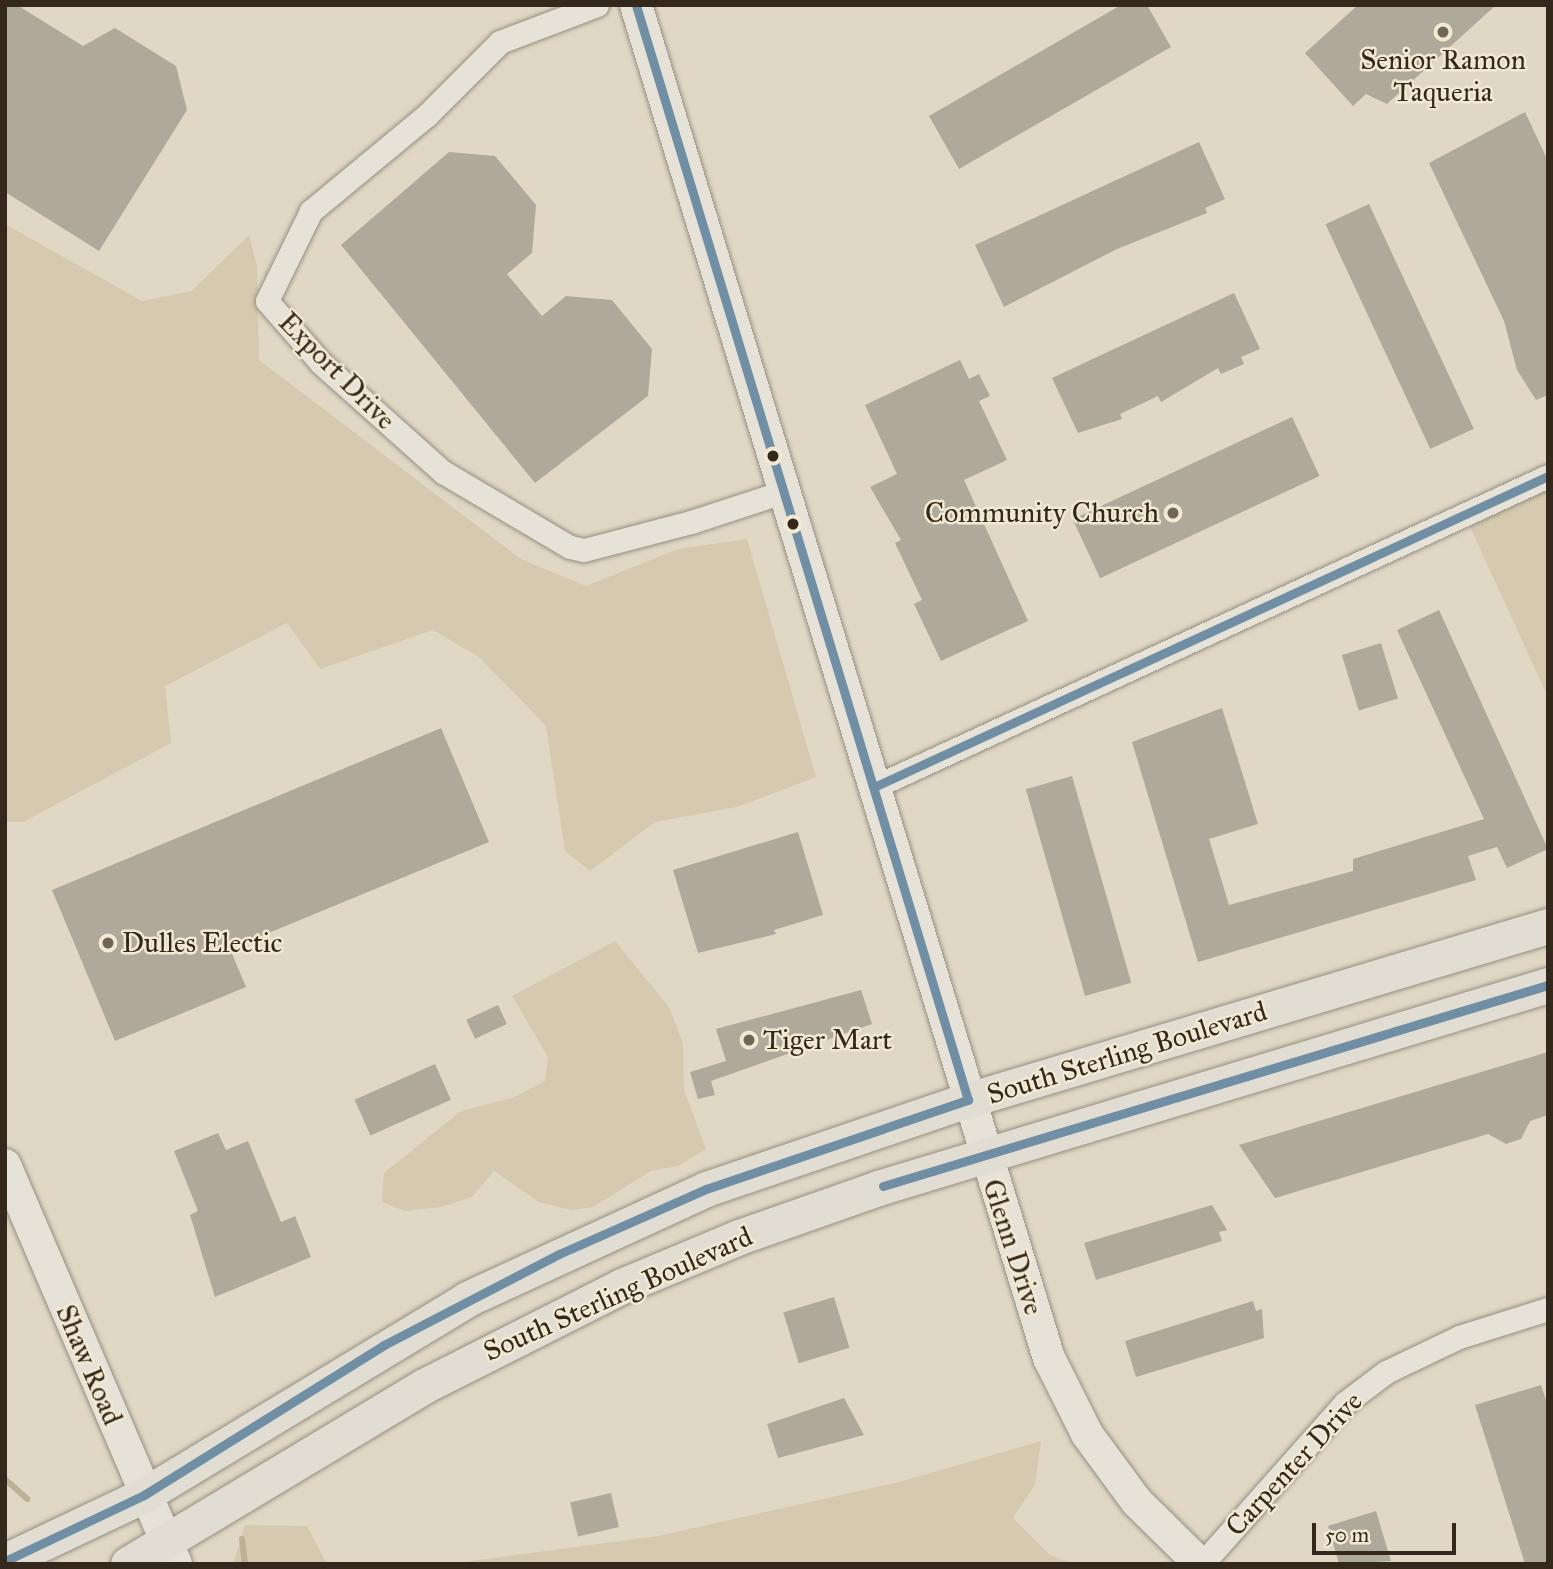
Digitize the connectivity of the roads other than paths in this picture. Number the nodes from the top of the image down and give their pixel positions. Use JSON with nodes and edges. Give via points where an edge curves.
{"nodes":[{"id":1,"x":597,"y":5,"type":"edge"},
{"id":2,"x":636,"y":5,"type":"edge"},
{"id":3,"x":1548,"y":476,"type":"edge"},
{"id":4,"x":783,"y":492,"type":"junction"},
{"id":5,"x":874,"y":787,"type":"junction"},
{"id":6,"x":1548,"y":926,"type":"edge"},
{"id":7,"x":1548,"y":985,"type":"edge"},
{"id":8,"x":968,"y":1100,"type":"junction"},
{"id":9,"x":984,"y":1155,"type":"junction"},
{"id":10,"x":5,"y":1165,"type":"edge"},
{"id":11,"x":1548,"y":1310,"type":"edge"},
{"id":12,"x":144,"y":1495,"type":"junction"},
{"id":13,"x":171,"y":1553,"type":"edge"},
{"id":14,"x":5,"y":1562,"type":"edge"},
{"id":15,"x":128,"y":1564,"type":"edge"},
{"id":16,"x":1201,"y":1564,"type":"edge"}],
"edges":[{"from":1,"to":4,"type":"street","name":"Export Drive","via":[[499,42],[427,115],[311,211],[267,301],[321,363],[443,472],[570,547],[584,550]]},
{"from":2,"to":4,"type":"street","name":"Glenn Drive"},
{"from":3,"to":5,"type":"street"},
{"from":4,"to":5,"type":"street","name":"Glenn Drive"},
{"from":5,"to":8,"type":"street","name":"Glenn Drive"},
{"from":6,"to":8,"type":"main road","name":"South Sterling Boulevard"},
{"from":7,"to":9,"type":"main road","name":"South Sterling Boulevard"},
{"from":8,"to":9,"type":"street","name":"Glenn Drive"},
{"from":8,"to":12,"type":"main road","name":"South Sterling Boulevard","via":[[706,1189],[559,1254],[384,1345]]},
{"from":9,"to":13,"type":"main road","name":"South Sterling Boulevard","via":[[806,1212],[622,1286],[388,1406]]},
{"from":9,"to":16,"type":"street","name":"Glenn Drive","via":[[1066,1397],[1137,1502]]},
{"from":10,"to":12,"type":"street","name":"Shaw Road"},
{"from":11,"to":16,"type":"street","name":"Carpenter Drive","via":[[1459,1337],[1386,1371],[1345,1403]]},
{"from":12,"to":13,"type":"street","name":"Shaw Road"},
{"from":12,"to":14,"type":"main road","name":"South Sterling Boulevard"},
{"from":13,"to":15,"type":"main road","name":"South Sterling Boulevard"}]}
